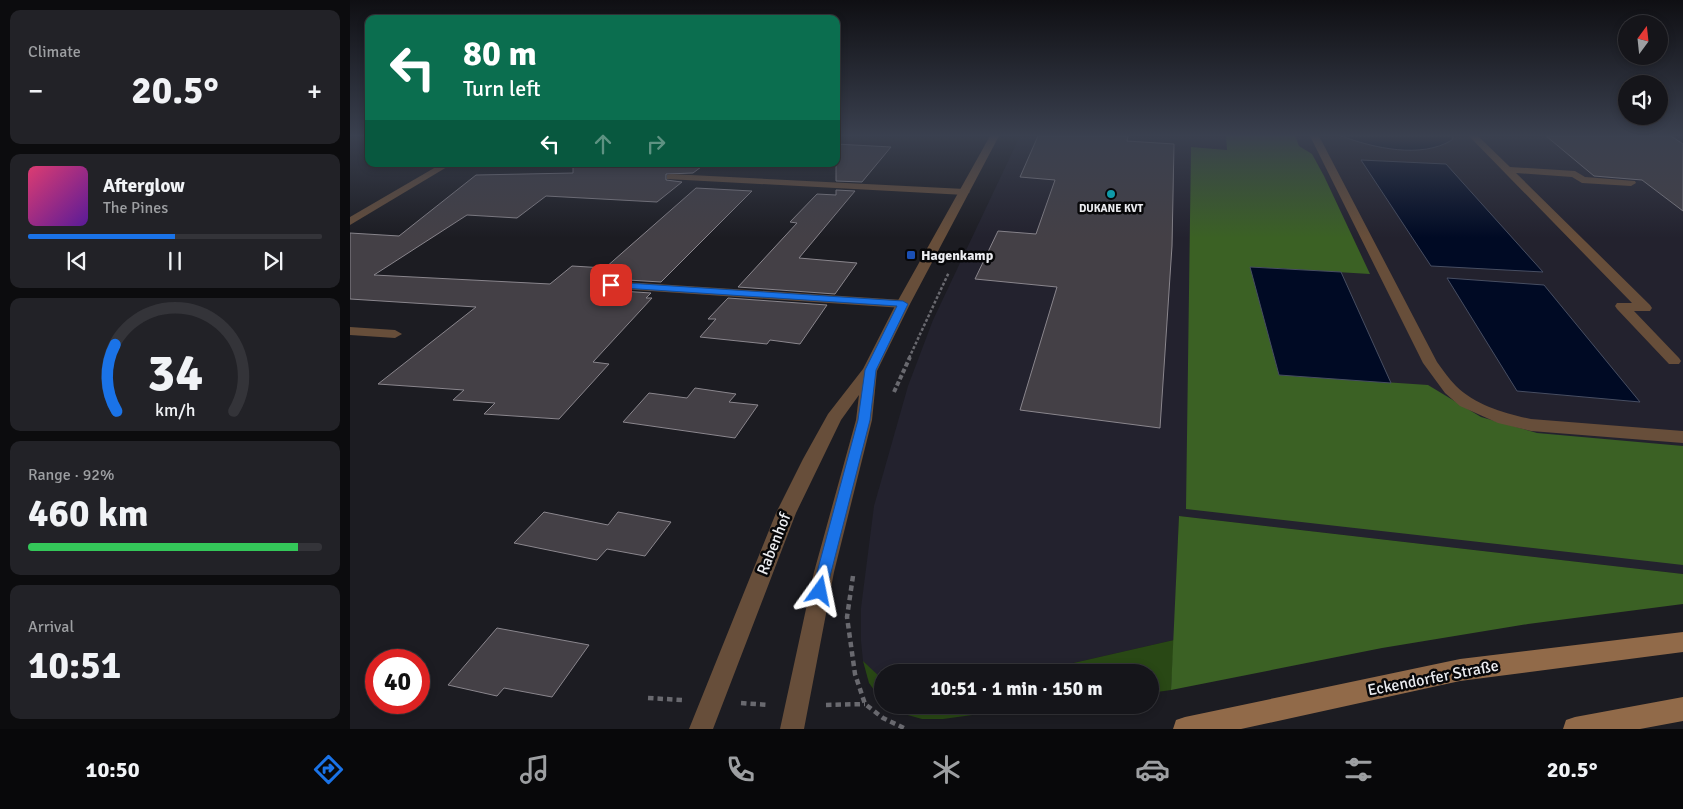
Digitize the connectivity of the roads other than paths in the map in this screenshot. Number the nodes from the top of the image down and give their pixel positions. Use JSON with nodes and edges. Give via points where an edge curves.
{"nodes":[{"id":1,"x":436,"y":170,"type":"edge"},
{"id":2,"x":977,"y":170,"type":"edge"},
{"id":3,"x":1331,"y":170,"type":"edge"},
{"id":4,"x":1507,"y":170,"type":"joint"},
{"id":5,"x":671,"y":177,"type":"dead end"},
{"id":6,"x":1631,"y":183,"type":"dead end"},
{"id":7,"x":965,"y":192,"type":"junction"},
{"id":8,"x":350,"y":222,"type":"edge"},
{"id":9,"x":611,"y":285,"type":"dead end"},
{"id":10,"x":903,"y":304,"type":"junction"},
{"id":11,"x":350,"y":331,"type":"edge"},
{"id":12,"x":394,"y":334,"type":"dead end"},
{"id":13,"x":1674,"y":361,"type":"dead end"},
{"id":14,"x":870,"y":370,"type":"junction"},
{"id":15,"x":1683,"y":437,"type":"edge"},
{"id":16,"x":1683,"y":642,"type":"edge"},
{"id":17,"x":1683,"y":708,"type":"edge"},
{"id":18,"x":701,"y":729,"type":"edge"},
{"id":19,"x":792,"y":729,"type":"edge"},
{"id":20,"x":1185,"y":729,"type":"edge"},
{"id":21,"x":1575,"y":729,"type":"edge"}],
"edges":[{"from":1,"to":8,"type":"street"},
{"from":2,"to":7,"type":"street","name":"Rabenhof"},
{"from":3,"to":15,"type":"street","via":[[1430,363],[1451,390],[1466,402],[1504,419],[1531,425]]},
{"from":4,"to":6,"type":"street","via":[[1575,174],[1582,180]]},
{"from":4,"to":13,"type":"street","via":[[1645,308],[1622,306]]},
{"from":5,"to":7,"type":"street"},
{"from":7,"to":10,"type":"street","name":"Rabenhof"},
{"from":9,"to":10,"type":"street"},
{"from":10,"to":14,"type":"street","name":"Rabenhof"},
{"from":11,"to":12,"type":"street"},
{"from":14,"to":18,"type":"street","name":"Rabenhof","via":[[834,418],[786,513]]},
{"from":14,"to":19,"type":"street","name":"Rabenhof","via":[[864,420],[824,572]]},
{"from":16,"to":20,"type":"main road","name":"Eckendorfer Straße","via":[[1460,670]]},
{"from":17,"to":21,"type":"main road"}]}
